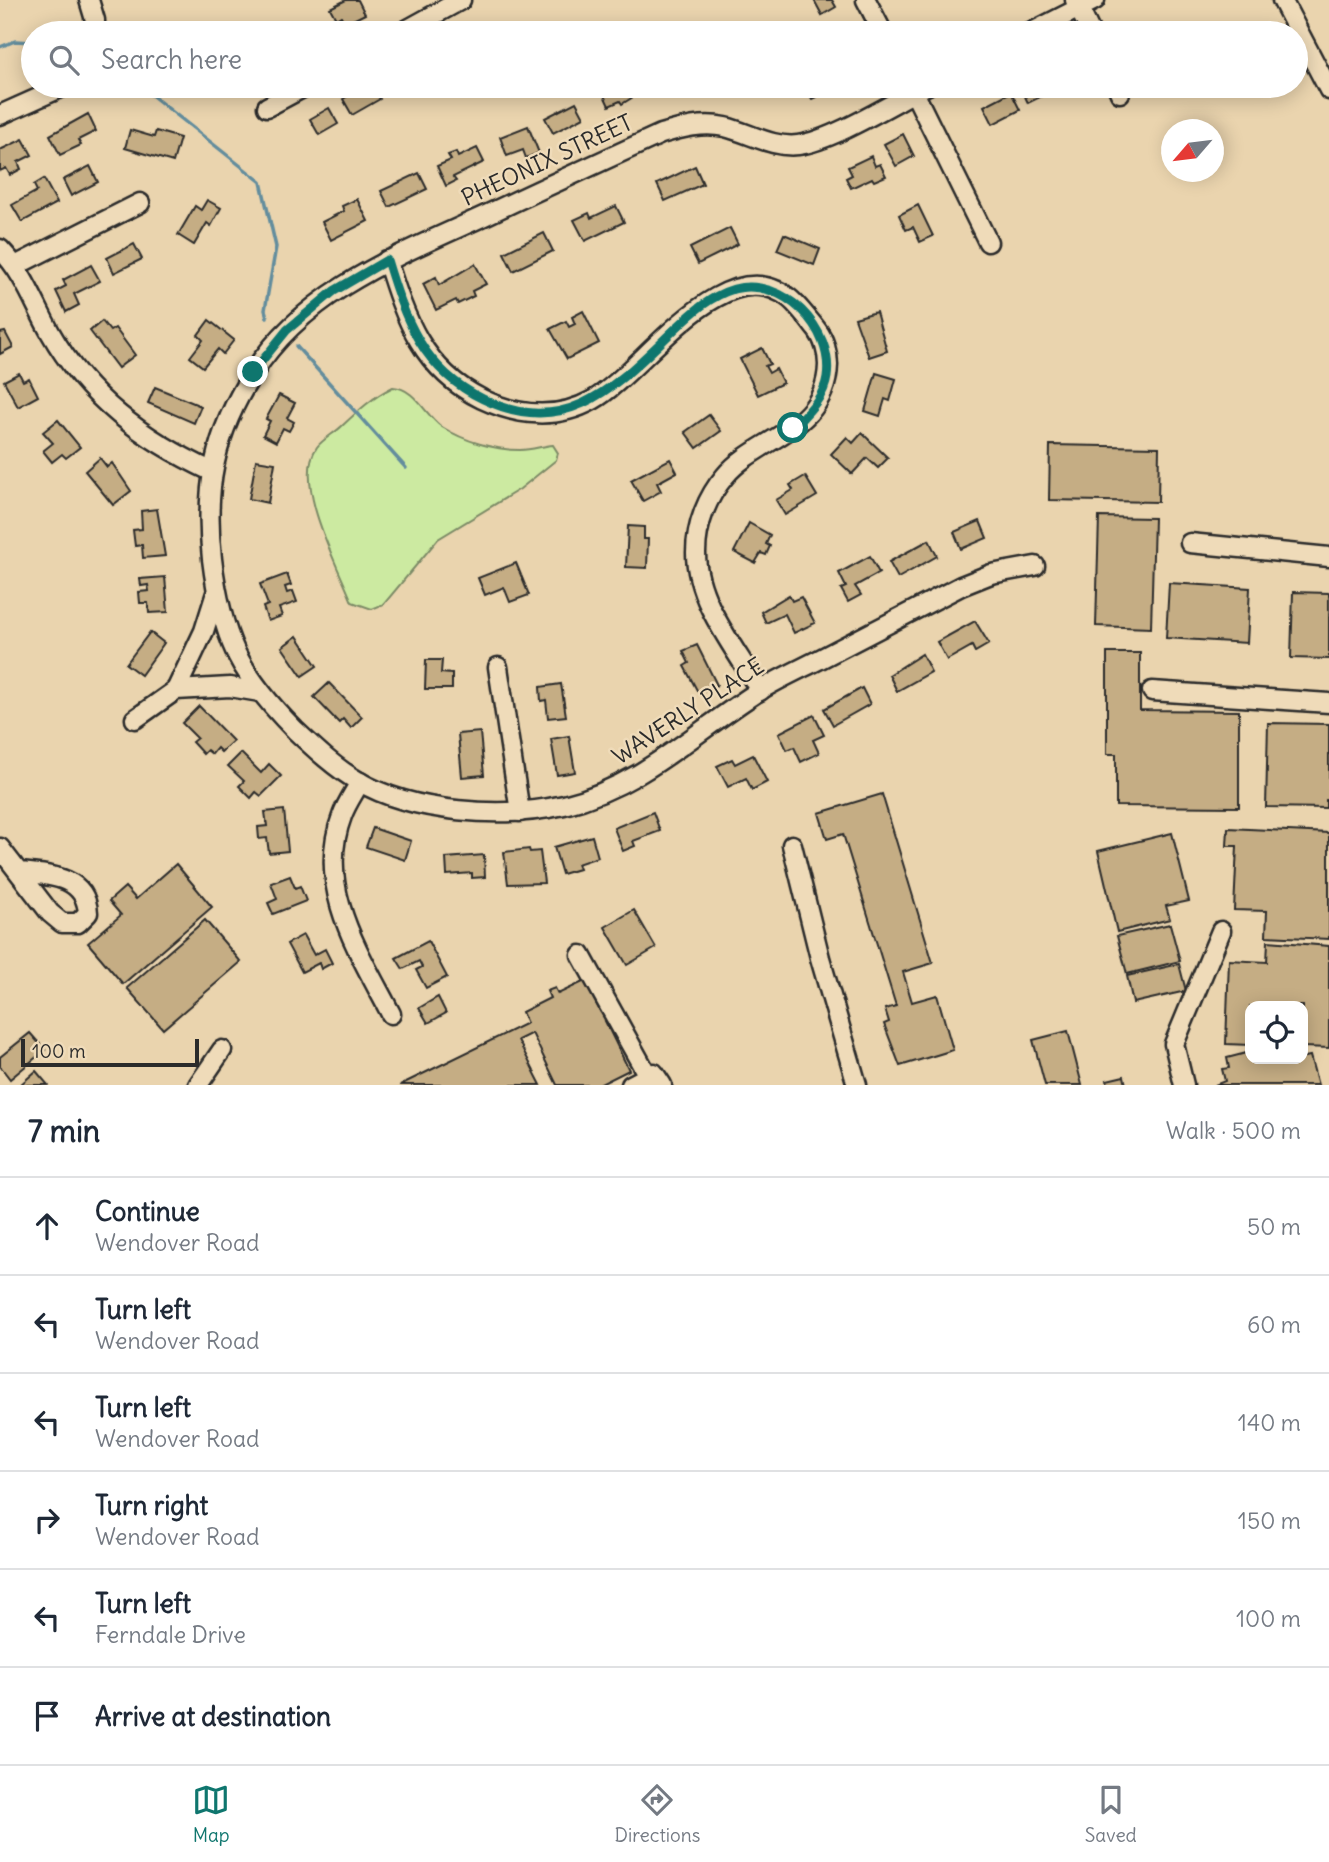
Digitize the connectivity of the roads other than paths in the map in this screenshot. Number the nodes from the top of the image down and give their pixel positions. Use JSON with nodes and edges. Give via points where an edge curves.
{"nodes":[{"id":1,"x":89,"y":0,"type":"edge"},
{"id":2,"x":461,"y":0,"type":"edge"},
{"id":3,"x":866,"y":0,"type":"edge"},
{"id":4,"x":1282,"y":0,"type":"edge"},
{"id":5,"x":1083,"y":3,"type":"edge"},
{"id":6,"x":95,"y":21,"type":"edge"},
{"id":7,"x":423,"y":21,"type":"edge"},
{"id":8,"x":877,"y":21,"type":"edge"},
{"id":9,"x":1051,"y":21,"type":"edge"},
{"id":10,"x":1088,"y":21,"type":"edge"},
{"id":11,"x":1293,"y":21,"type":"edge"},
{"id":12,"x":1308,"y":50,"type":"edge"},
{"id":13,"x":1329,"y":90,"type":"edge"},
{"id":14,"x":38,"y":98,"type":"edge"},
{"id":15,"x":284,"y":98,"type":"edge"},
{"id":16,"x":898,"y":98,"type":"edge"},
{"id":17,"x":922,"y":98,"type":"edge"},
{"id":18,"x":267,"y":107,"type":"dead end"},
{"id":19,"x":0,"y":115,"type":"edge"},
{"id":20,"x":140,"y":203,"type":"dead end"},
{"id":21,"x":988,"y":242,"type":"dead end"},
{"id":22,"x":0,"y":249,"type":"edge"},
{"id":23,"x":387,"y":260,"type":"junction"},
{"id":24,"x":17,"y":265,"type":"junction"},
{"id":25,"x":211,"y":471,"type":"junction"},
{"id":26,"x":1190,"y":543,"type":"dead end"},
{"id":27,"x":1329,"y":557,"type":"edge"},
{"id":28,"x":1035,"y":566,"type":"dead end"},
{"id":29,"x":216,"y":593,"type":"junction"},
{"id":30,"x":498,"y":667,"type":"dead end"},
{"id":31,"x":176,"y":690,"type":"junction"},
{"id":32,"x":760,"y":691,"type":"junction"},
{"id":33,"x":1152,"y":691,"type":"dead end"},
{"id":34,"x":260,"y":692,"type":"junction"},
{"id":35,"x":1329,"y":703,"type":"edge"},
{"id":36,"x":135,"y":719,"type":"dead end"},
{"id":37,"x":360,"y":782,"type":"junction"},
{"id":38,"x":520,"y":812,"type":"junction"},
{"id":39,"x":792,"y":845,"type":"dead end"},
{"id":40,"x":0,"y":848,"type":"edge"},
{"id":41,"x":19,"y":872,"type":"dead end"},
{"id":42,"x":1221,"y":931,"type":"dead end"},
{"id":43,"x":581,"y":955,"type":"dead end"},
{"id":44,"x":391,"y":1014,"type":"dead end"},
{"id":45,"x":222,"y":1050,"type":"dead end"},
{"id":46,"x":655,"y":1081,"type":"edge"},
{"id":47,"x":198,"y":1085,"type":"edge"},
{"id":48,"x":631,"y":1085,"type":"edge"},
{"id":49,"x":857,"y":1085,"type":"edge"},
{"id":50,"x":1184,"y":1085,"type":"edge"}],
"edges":[{"from":1,"to":6,"type":"street"},
{"from":2,"to":7,"type":"street"},
{"from":3,"to":8,"type":"street"},
{"from":4,"to":11,"type":"street"},
{"from":5,"to":9,"type":"street"},
{"from":5,"to":10,"type":"street"},
{"from":12,"to":13,"type":"street"},
{"from":14,"to":19,"type":"street"},
{"from":15,"to":18,"type":"street"},
{"from":16,"to":23,"type":"street","name":"PHEONIX STREET","via":[[822,138],[799,145],[776,145],[723,127],[692,125],[661,134]]},
{"from":17,"to":21,"type":"street"},
{"from":20,"to":24,"type":"street"},
{"from":22,"to":24,"type":"street"},
{"from":23,"to":25,"type":"street","name":"PHEONIX STREET","via":[[334,291],[287,330],[253,372]]},
{"from":23,"to":32,"type":"street","via":[[411,330],[435,363],[466,390],[503,409],[534,415],[592,401],[617,384],[711,298],[736,288],[763,288],[788,298],[820,333],[828,355],[827,379],[818,401],[793,428],[726,474],[709,498],[699,526],[696,555],[701,583]]},
{"from":24,"to":25,"type":"street","via":[[51,333],[98,398],[167,451]]},
{"from":25,"to":29,"type":"street","name":"PHEONIX STREET","via":[[209,532]]},
{"from":26,"to":27,"type":"street"},
{"from":28,"to":32,"type":"street","name":"WAVERLY PLACE","via":[[991,574],[961,586]]},
{"from":29,"to":31,"type":"street"},
{"from":29,"to":34,"type":"street","name":"WAVERLY PLACE","via":[[236,653]]},
{"from":30,"to":38,"type":"street"},
{"from":31,"to":34,"type":"street","via":[[230,687]]},
{"from":31,"to":36,"type":"street"},
{"from":32,"to":38,"type":"street","name":"WAVERLY PLACE","via":[[644,773],[584,799]]},
{"from":33,"to":35,"type":"street"},
{"from":34,"to":37,"type":"street","name":"WAVERLY PLACE","via":[[317,751]]},
{"from":37,"to":38,"type":"street","name":"WAVERLY PLACE","via":[[424,805],[471,813]]},
{"from":37,"to":44,"type":"street","via":[[333,852],[334,890],[346,925]]},
{"from":39,"to":49,"type":"street"},
{"from":40,"to":41,"type":"street"},
{"from":42,"to":50,"type":"street","via":[[1174,1044]]},
{"from":43,"to":46,"type":"street"},
{"from":45,"to":47,"type":"street"},
{"from":46,"to":48,"type":"street"}]}
